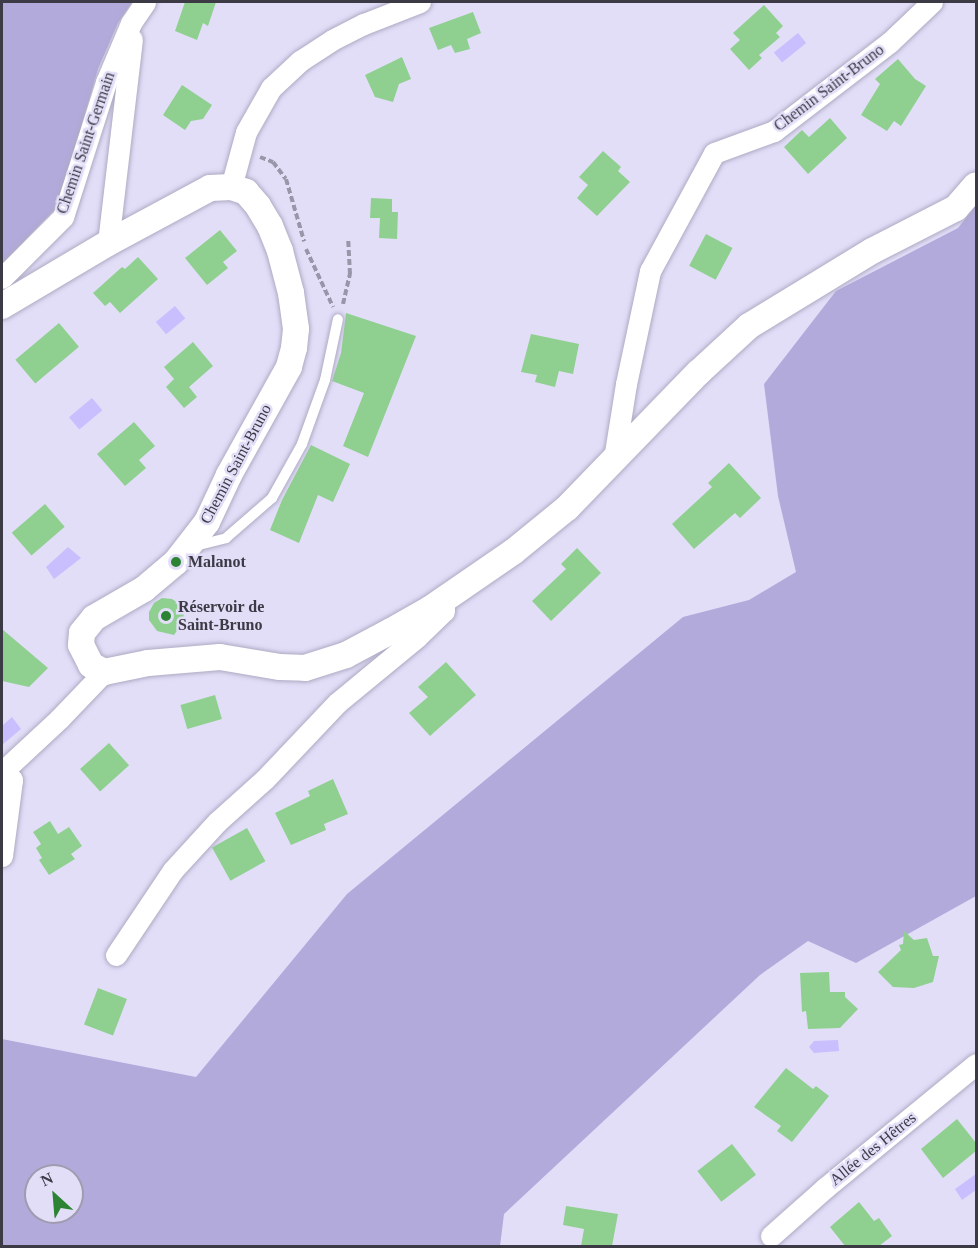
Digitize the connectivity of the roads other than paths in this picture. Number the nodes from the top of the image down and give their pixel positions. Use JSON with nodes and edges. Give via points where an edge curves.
{"nodes":[{"id":1,"x":145,"y":2,"type":"edge"},
{"id":2,"x":420,"y":2,"type":"edge"},
{"id":3,"x":932,"y":2,"type":"edge"},
{"id":4,"x":131,"y":23,"type":"junction"},
{"id":5,"x":976,"y":185,"type":"edge"},
{"id":6,"x":231,"y":187,"type":"junction"},
{"id":7,"x":108,"y":243,"type":"junction"},
{"id":8,"x":2,"y":278,"type":"edge"},
{"id":9,"x":2,"y":306,"type":"edge"},
{"id":10,"x":338,"y":319,"type":"road end"},
{"id":11,"x":614,"y":459,"type":"junction"},
{"id":12,"x":186,"y":548,"type":"junction"},
{"id":13,"x":443,"y":600,"type":"junction"},
{"id":14,"x":104,"y":672,"type":"junction"},
{"id":15,"x":3,"y":771,"type":"edge"},
{"id":16,"x":2,"y":856,"type":"edge"},
{"id":17,"x":116,"y":955,"type":"dead end"},
{"id":18,"x":976,"y":1064,"type":"edge"},
{"id":19,"x":771,"y":1236,"type":"dead end"}],
"edges":[{"from":1,"to":4,"type":"street","name":"Chemin Saint-Germain"},
{"from":2,"to":6,"type":"street","via":[[332,40],[300,61],[271,88],[246,132]]},
{"from":3,"to":11,"type":"street","name":"Chemin Saint-Bruno","via":[[890,42],[774,131],[714,153],[650,271]]},
{"from":4,"to":7,"type":"street","name":"Chemin Saint-Germain"},
{"from":4,"to":8,"type":"street","name":"Chemin Saint-Germain","via":[[106,82],[63,216]]},
{"from":5,"to":11,"type":"street","via":[[956,208],[872,251],[748,326]]},
{"from":6,"to":7,"type":"street","via":[[210,188]]},
{"from":6,"to":12,"type":"street","name":"Chemin Saint-Bruno","via":[[246,192],[258,206],[280,251],[291,293],[296,329],[294,348],[289,367],[207,522]]},
{"from":7,"to":9,"type":"street"},
{"from":10,"to":12,"type":"lane","via":[[325,380],[310,423],[272,498],[226,538]]},
{"from":11,"to":13,"type":"street","via":[[558,516]]},
{"from":12,"to":14,"type":"street","name":"Chemin Saint-Bruno","via":[[176,562],[144,589],[94,618],[82,633],[85,655],[91,665]]},
{"from":13,"to":14,"type":"street","via":[[346,656],[305,668],[220,657],[148,663]]},
{"from":13,"to":17,"type":"street","via":[[444,610],[417,637],[337,703],[266,779],[217,822],[173,870]]},
{"from":14,"to":15,"type":"street"},
{"from":15,"to":16,"type":"street","via":[[12,780]]},
{"from":18,"to":19,"type":"street","name":"Allée des Hêtres"}]}
